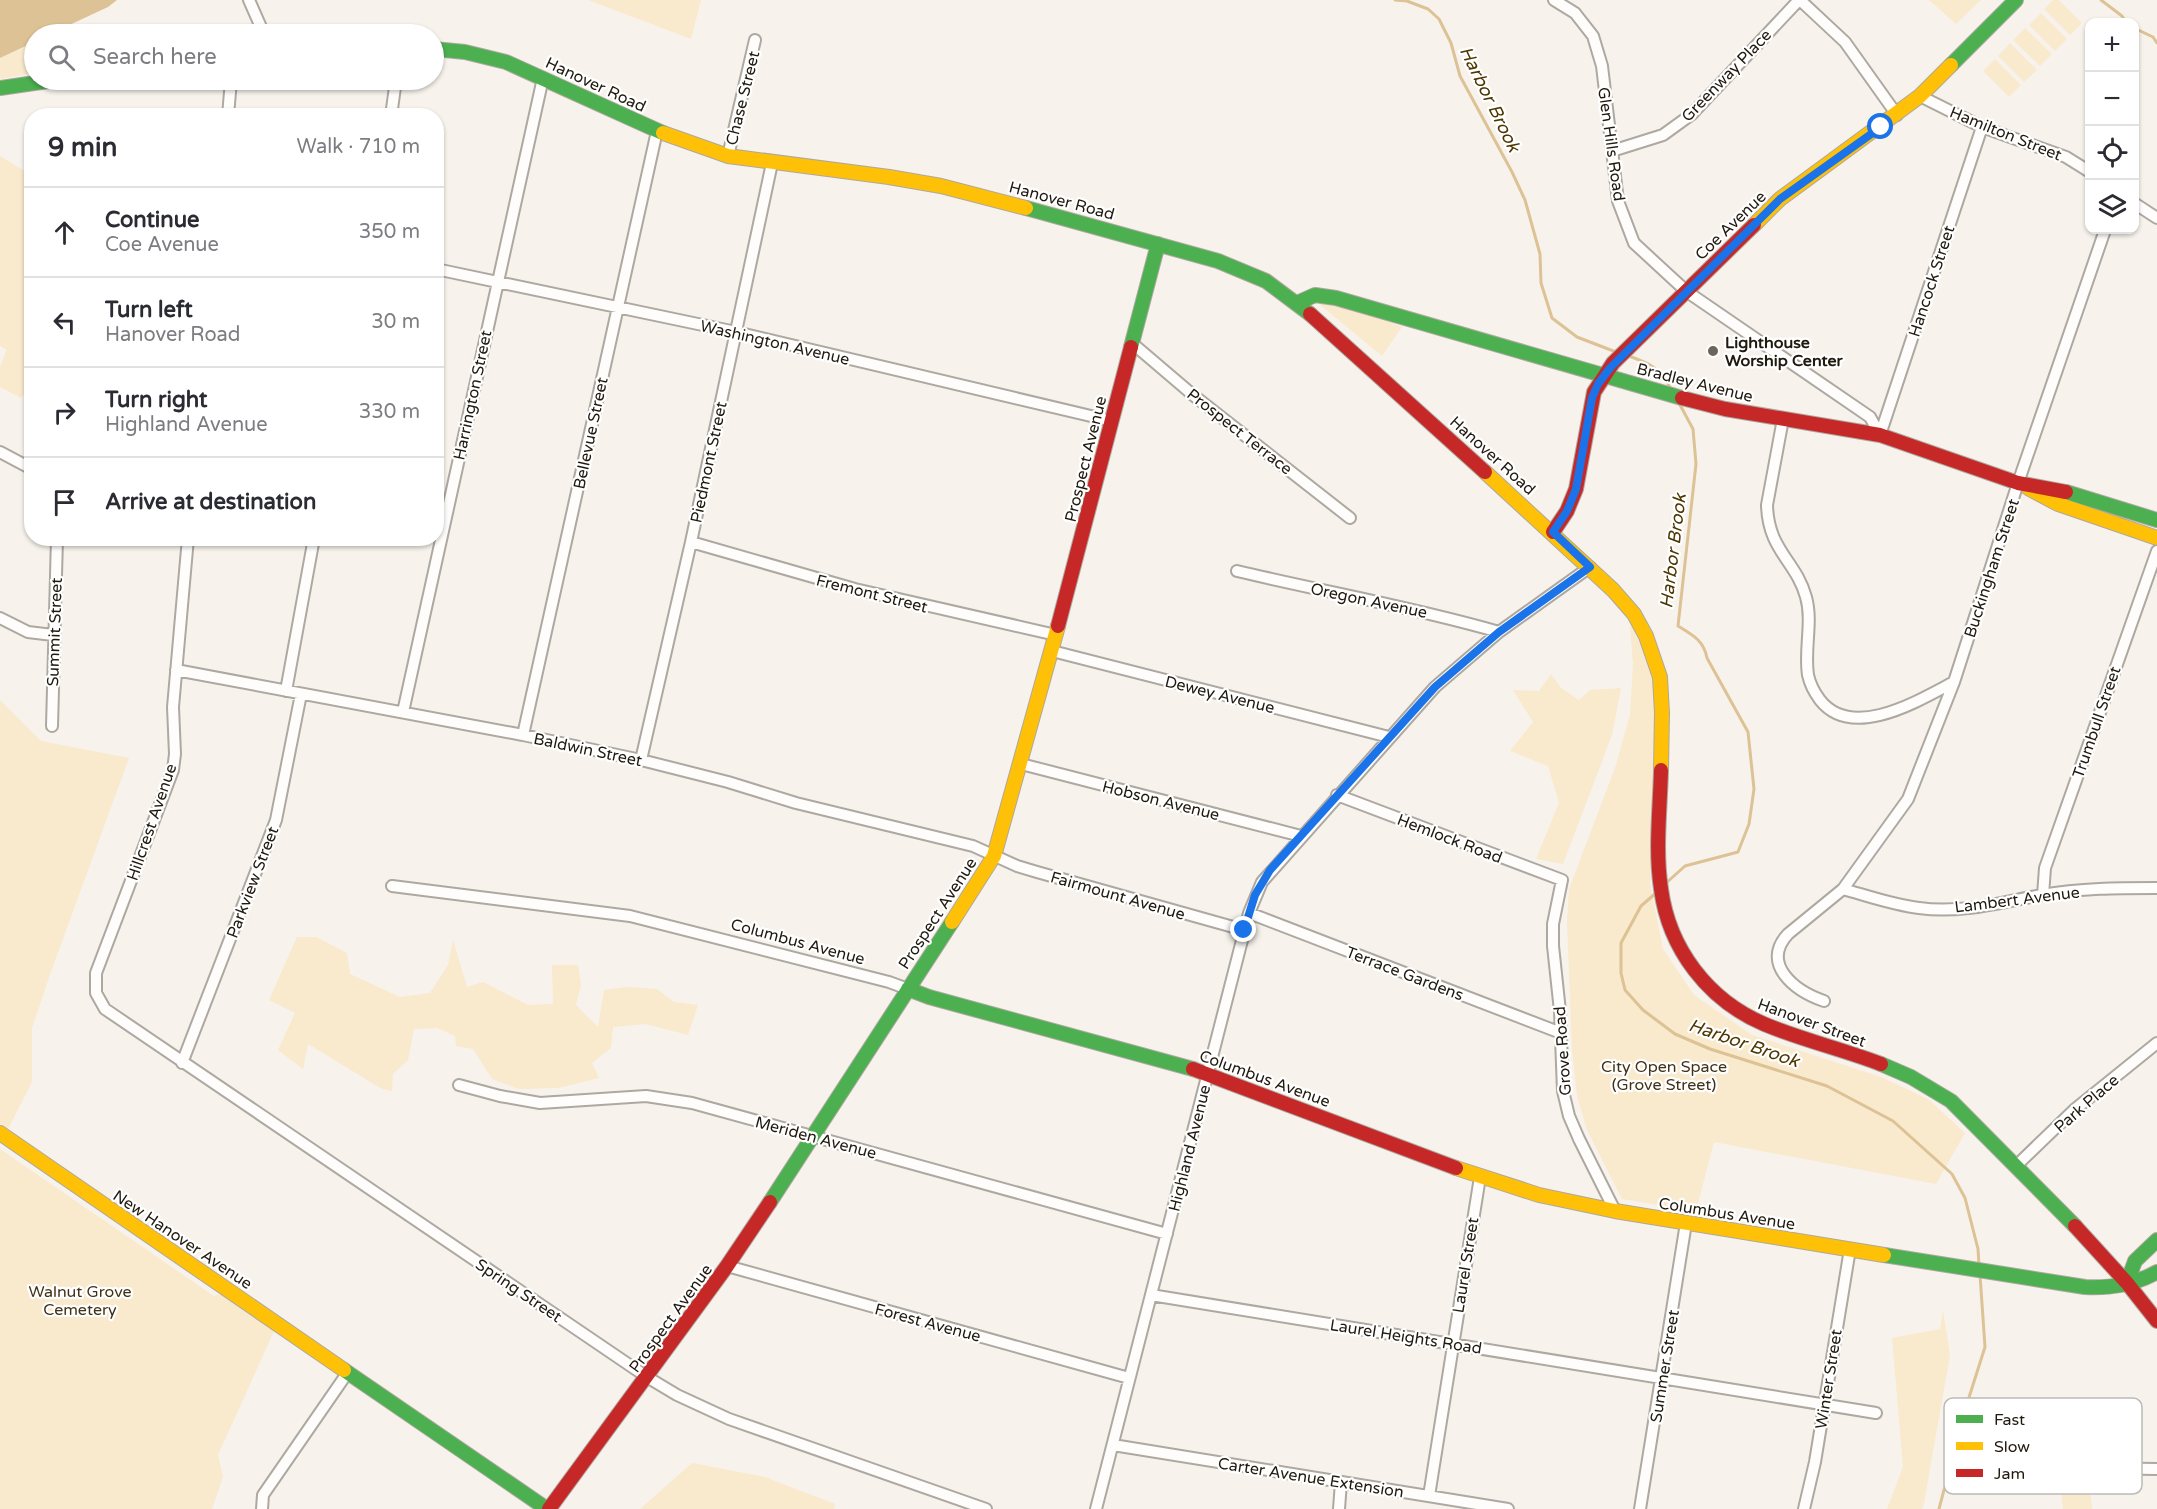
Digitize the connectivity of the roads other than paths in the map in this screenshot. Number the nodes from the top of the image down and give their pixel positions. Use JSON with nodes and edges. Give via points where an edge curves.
{"nodes":[{"id":1,"x":249,"y":0,"type":"edge"},
{"id":2,"x":1554,"y":0,"type":"edge"},
{"id":3,"x":1799,"y":0,"type":"edge"},
{"id":4,"x":2016,"y":0,"type":"edge"},
{"id":5,"x":260,"y":24,"type":"edge"},
{"id":6,"x":755,"y":40,"type":"dead end"},
{"id":7,"x":444,"y":50,"type":"edge"},
{"id":8,"x":543,"y":78,"type":"junction"},
{"id":9,"x":24,"y":85,"type":"edge"},
{"id":10,"x":0,"y":88,"type":"edge"},
{"id":11,"x":230,"y":90,"type":"edge"},
{"id":12,"x":395,"y":90,"type":"edge"},
{"id":13,"x":1920,"y":96,"type":"junction"},
{"id":14,"x":229,"y":108,"type":"edge"},
{"id":15,"x":392,"y":108,"type":"edge"},
{"id":16,"x":1897,"y":115,"type":"junction"},
{"id":17,"x":1982,"y":127,"type":"junction"},
{"id":18,"x":657,"y":131,"type":"junction"},
{"id":19,"x":1612,"y":151,"type":"junction"},
{"id":20,"x":728,"y":156,"type":"junction"},
{"id":21,"x":772,"y":163,"type":"junction"},
{"id":22,"x":2085,"y":169,"type":"edge"},
{"id":23,"x":2139,"y":205,"type":"edge"},
{"id":24,"x":2157,"y":218,"type":"edge"},
{"id":25,"x":2104,"y":234,"type":"edge"},
{"id":26,"x":1158,"y":244,"type":"junction"},
{"id":27,"x":444,"y":271,"type":"edge"},
{"id":28,"x":497,"y":282,"type":"junction"},
{"id":29,"x":1686,"y":291,"type":"junction"},
{"id":30,"x":1297,"y":303,"type":"junction"},
{"id":31,"x":618,"y":306,"type":"junction"},
{"id":32,"x":736,"y":332,"type":"junction"},
{"id":33,"x":1132,"y":342,"type":"junction"},
{"id":34,"x":1603,"y":376,"type":"junction"},
{"id":35,"x":1783,"y":419,"type":"junction"},
{"id":36,"x":1112,"y":422,"type":"junction"},
{"id":37,"x":1880,"y":435,"type":"junction"},
{"id":38,"x":0,"y":452,"type":"edge"},
{"id":39,"x":24,"y":465,"type":"edge"},
{"id":40,"x":2018,"y":483,"type":"junction"},
{"id":41,"x":1350,"y":518,"type":"dead end"},
{"id":42,"x":2157,"y":520,"type":"edge"},
{"id":43,"x":444,"y":524,"type":"edge"},
{"id":44,"x":1553,"y":532,"type":"junction"},
{"id":45,"x":2157,"y":538,"type":"edge"},
{"id":46,"x":691,"y":542,"type":"junction"},
{"id":47,"x":57,"y":546,"type":"edge"},
{"id":48,"x":187,"y":546,"type":"edge"},
{"id":49,"x":313,"y":546,"type":"edge"},
{"id":50,"x":439,"y":546,"type":"edge"},
{"id":51,"x":2157,"y":551,"type":"edge"},
{"id":52,"x":1590,"y":567,"type":"junction"},
{"id":53,"x":1237,"y":571,"type":"dead end"},
{"id":54,"x":0,"y":618,"type":"edge"},
{"id":55,"x":1499,"y":632,"type":"junction"},
{"id":56,"x":53,"y":635,"type":"junction"},
{"id":57,"x":1056,"y":635,"type":"junction"},
{"id":58,"x":1052,"y":651,"type":"junction"},
{"id":59,"x":176,"y":670,"type":"junction"},
{"id":60,"x":1954,"y":682,"type":"junction"},
{"id":61,"x":286,"y":691,"type":"junction"},
{"id":62,"x":301,"y":694,"type":"junction"},
{"id":63,"x":403,"y":712,"type":"junction"},
{"id":64,"x":52,"y":726,"type":"dead end"},
{"id":65,"x":523,"y":735,"type":"junction"},
{"id":66,"x":1389,"y":737,"type":"junction"},
{"id":67,"x":641,"y":760,"type":"junction"},
{"id":68,"x":1021,"y":764,"type":"junction"},
{"id":69,"x":1337,"y":795,"type":"junction"},
{"id":70,"x":1301,"y":836,"type":"junction"},
{"id":71,"x":994,"y":856,"type":"junction"},
{"id":72,"x":1562,"y":880,"type":"joint"},
{"id":73,"x":392,"y":886,"type":"dead end"},
{"id":74,"x":2157,"y":888,"type":"edge"},
{"id":75,"x":1843,"y":889,"type":"junction"},
{"id":76,"x":2043,"y":895,"type":"junction"},
{"id":77,"x":1249,"y":913,"type":"junction"},
{"id":78,"x":1244,"y":930,"type":"junction"},
{"id":79,"x":908,"y":989,"type":"junction"},
{"id":80,"x":96,"y":993,"type":"joint"},
{"id":81,"x":1824,"y":1001,"type":"dead end"},
{"id":82,"x":1561,"y":1033,"type":"junction"},
{"id":83,"x":2157,"y":1043,"type":"edge"},
{"id":84,"x":182,"y":1063,"type":"junction"},
{"id":85,"x":1208,"y":1073,"type":"junction"},
{"id":86,"x":459,"y":1085,"type":"dead end"},
{"id":87,"x":0,"y":1133,"type":"edge"},
{"id":88,"x":814,"y":1137,"type":"junction"},
{"id":89,"x":2017,"y":1165,"type":"junction"},
{"id":90,"x":1480,"y":1177,"type":"junction"},
{"id":91,"x":1615,"y":1211,"type":"junction"},
{"id":92,"x":1686,"y":1223,"type":"junction"},
{"id":93,"x":1167,"y":1234,"type":"junction"},
{"id":94,"x":2157,"y":1240,"type":"edge"},
{"id":95,"x":1850,"y":1249,"type":"junction"},
{"id":96,"x":728,"y":1266,"type":"junction"},
{"id":97,"x":2157,"y":1272,"type":"edge"},
{"id":98,"x":2127,"y":1283,"type":"junction"},
{"id":99,"x":1151,"y":1295,"type":"junction"},
{"id":100,"x":2157,"y":1321,"type":"edge"},
{"id":101,"x":1452,"y":1344,"type":"junction"},
{"id":102,"x":348,"y":1372,"type":"junction"},
{"id":103,"x":647,"y":1377,"type":"junction"},
{"id":104,"x":1662,"y":1377,"type":"junction"},
{"id":105,"x":1129,"y":1378,"type":"junction"},
{"id":106,"x":1825,"y":1404,"type":"junction"},
{"id":107,"x":1876,"y":1413,"type":"dead end"},
{"id":108,"x":1113,"y":1445,"type":"junction"},
{"id":109,"x":2142,"y":1469,"type":"edge"},
{"id":110,"x":2157,"y":1469,"type":"edge"},
{"id":111,"x":1341,"y":1482,"type":"junction"},
{"id":112,"x":1429,"y":1496,"type":"junction"},
{"id":113,"x":1469,"y":1506,"type":"edge"},
{"id":114,"x":261,"y":1508,"type":"edge"},
{"id":115,"x":548,"y":1509,"type":"edge"},
{"id":116,"x":986,"y":1509,"type":"edge"},
{"id":117,"x":1096,"y":1509,"type":"edge"},
{"id":118,"x":1339,"y":1509,"type":"edge"},
{"id":119,"x":1508,"y":1509,"type":"edge"},
{"id":120,"x":1640,"y":1509,"type":"edge"},
{"id":121,"x":1804,"y":1509,"type":"edge"}],
"edges":[{"from":1,"to":5,"type":"street"},
{"from":2,"to":19,"type":"street","name":"Glen Hills Road","via":[[1575,13],[1593,36],[1602,66]]},
{"from":3,"to":16,"type":"street","via":[[1845,42]]},
{"from":3,"to":19,"type":"street","name":"Greenway Place","via":[[1692,114],[1663,135]]},
{"from":4,"to":13,"type":"street","name":"Coe Avenue"},
{"from":6,"to":20,"type":"street","name":"Chase Street"},
{"from":7,"to":8,"type":"street","name":"Hanover Road","via":[[486,55]]},
{"from":8,"to":18,"type":"street","name":"Hanover Road"},
{"from":8,"to":28,"type":"street","name":"Harrington Street"},
{"from":9,"to":10,"type":"street"},
{"from":11,"to":14,"type":"street"},
{"from":12,"to":15,"type":"street"},
{"from":13,"to":16,"type":"street","name":"Coe Avenue"},
{"from":13,"to":17,"type":"street","name":"Hamilton Street"},
{"from":16,"to":29,"type":"street","name":"Coe Avenue","via":[[1780,199]]},
{"from":17,"to":22,"type":"street","name":"Hamilton Street","via":[[2066,157]]},
{"from":17,"to":37,"type":"street","name":"Hancock Street"},
{"from":18,"to":20,"type":"street","name":"Hanover Road"},
{"from":18,"to":31,"type":"street","name":"Bellevue Street"},
{"from":19,"to":29,"type":"street","name":"Glen Hills Road","via":[[1618,201],[1634,243]]},
{"from":20,"to":21,"type":"street","name":"Hanover Road"},
{"from":21,"to":26,"type":"street","name":"Hanover Road","via":[[941,186]]},
{"from":21,"to":32,"type":"street","name":"Piedmont Street"},
{"from":23,"to":24,"type":"street"},
{"from":25,"to":40,"type":"street","name":"Buckingham Street"},
{"from":26,"to":30,"type":"street","name":"Hanover Road","via":[[1244,270]]},
{"from":26,"to":33,"type":"street","name":"Prospect Avenue"},
{"from":27,"to":28,"type":"street","name":"Washington Avenue"},
{"from":28,"to":31,"type":"street","name":"Washington Avenue"},
{"from":28,"to":43,"type":"street","name":"Harrington Street"},
{"from":29,"to":34,"type":"street","name":"Coe Avenue"},
{"from":29,"to":37,"type":"street","name":"Glen Hills Road","via":[[1870,417]]},
{"from":30,"to":34,"type":"street","name":"Bradley Avenue","via":[[1315,295],[1336,298]]},
{"from":30,"to":44,"type":"street","name":"Hanover Road"},
{"from":31,"to":32,"type":"street","name":"Washington Avenue"},
{"from":31,"to":65,"type":"street","name":"Bellevue Street"},
{"from":32,"to":36,"type":"street","name":"Washington Avenue"},
{"from":32,"to":46,"type":"street","name":"Piedmont Street"},
{"from":33,"to":36,"type":"street","name":"Prospect Avenue"},
{"from":33,"to":41,"type":"street","name":"Prospect Terrace"},
{"from":34,"to":35,"type":"street","name":"Bradley Avenue","via":[[1725,409]]},
{"from":34,"to":44,"type":"street","name":"Coe Avenue","via":[[1592,398],[1576,489]]},
{"from":35,"to":37,"type":"street","name":"Bradley Avenue"},
{"from":35,"to":60,"type":"street","via":[[1767,518],[1770,532],[1805,594],[1808,673],[1818,697],[1839,715],[1863,718],[1903,707]]},
{"from":36,"to":57,"type":"street","name":"Prospect Avenue"},
{"from":37,"to":40,"type":"street","name":"Bradley Avenue"},
{"from":38,"to":39,"type":"street"},
{"from":40,"to":42,"type":"street","name":"Bradley Avenue","via":[[2063,491]]},
{"from":40,"to":45,"type":"street","name":"Bradley Avenue","via":[[2058,504]]},
{"from":40,"to":60,"type":"street","name":"Buckingham Street"},
{"from":44,"to":52,"type":"street","name":"Hanover Road"},
{"from":46,"to":57,"type":"street","name":"Fremont Street","via":[[855,589]]},
{"from":46,"to":67,"type":"street","name":"Piedmont Street"},
{"from":47,"to":56,"type":"street","name":"Summit Street"},
{"from":48,"to":59,"type":"street","name":"Hillcrest Avenue"},
{"from":49,"to":61,"type":"street"},
{"from":50,"to":63,"type":"street","name":"Harrington Street"},
{"from":51,"to":76,"type":"street","name":"Trumbull Street","via":[[2045,868]]},
{"from":52,"to":55,"type":"street","name":"Highland Avenue"},
{"from":52,"to":89,"type":"street","name":"Hanover Street","via":[[1634,614],[1660,676],[1663,722],[1659,876],[1666,918],[1697,976],[1726,1003],[1762,1023],[1889,1066],[1929,1085]]},
{"from":53,"to":55,"type":"street","name":"Oregon Avenue"},
{"from":54,"to":56,"type":"street","via":[[28,632]]},
{"from":55,"to":66,"type":"street","name":"Highland Avenue","via":[[1449,674]]},
{"from":56,"to":64,"type":"street","name":"Summit Street"},
{"from":57,"to":58,"type":"street","name":"Prospect Avenue"},
{"from":58,"to":66,"type":"street","name":"Dewey Avenue"},
{"from":58,"to":68,"type":"street","name":"Prospect Avenue"},
{"from":59,"to":61,"type":"street","name":"Baldwin Street"},
{"from":59,"to":80,"type":"street","name":"Hillcrest Avenue","via":[[173,770],[96,973]]},
{"from":60,"to":75,"type":"street","name":"Buckingham Street","via":[[1908,799]]},
{"from":61,"to":62,"type":"street","name":"Baldwin Street"},
{"from":62,"to":63,"type":"street","name":"Baldwin Street"},
{"from":62,"to":84,"type":"street","name":"Parkview Street","via":[[276,820]]},
{"from":63,"to":65,"type":"street","name":"Baldwin Street"},
{"from":65,"to":67,"type":"street","name":"Baldwin Street"},
{"from":66,"to":69,"type":"street","name":"Highland Avenue"},
{"from":67,"to":71,"type":"street","name":"Baldwin Street","via":[[963,843]]},
{"from":68,"to":70,"type":"street","name":"Hobson Avenue"},
{"from":68,"to":71,"type":"street","name":"Prospect Avenue"},
{"from":69,"to":70,"type":"street","name":"Highland Avenue"},
{"from":69,"to":72,"type":"street","name":"Hemlock Road"},
{"from":70,"to":77,"type":"street","name":"Highland Avenue","via":[[1262,882]]},
{"from":71,"to":78,"type":"street","name":"Fairmount Avenue","via":[[1037,872]]},
{"from":71,"to":79,"type":"street","name":"Prospect Avenue"},
{"from":72,"to":82,"type":"street","name":"Grove Road","via":[[1553,924]]},
{"from":73,"to":79,"type":"street","name":"Columbus Avenue","via":[[630,916]]},
{"from":74,"to":76,"type":"street","name":"Lambert Avenue"},
{"from":75,"to":76,"type":"street","name":"Lambert Avenue","via":[[1920,909],[1994,906]]},
{"from":75,"to":81,"type":"street","name":"Buckingham Street","via":[[1788,934],[1777,950],[1779,966],[1788,979],[1805,994]]},
{"from":77,"to":78,"type":"street","name":"Highland Avenue"},
{"from":77,"to":82,"type":"street","name":"Terrace Gardens"},
{"from":78,"to":85,"type":"street","name":"Highland Avenue"},
{"from":79,"to":85,"type":"street","name":"Columbus Avenue"},
{"from":79,"to":88,"type":"street","name":"Prospect Avenue"},
{"from":80,"to":84,"type":"street","name":"Spring Street","via":[[105,1009]]},
{"from":82,"to":91,"type":"street","name":"Grove Road","via":[[1563,1091],[1569,1116]]},
{"from":83,"to":89,"type":"street","name":"Park Place","via":[[2074,1110]]},
{"from":84,"to":103,"type":"street","name":"Spring Street"},
{"from":85,"to":90,"type":"street","name":"Columbus Avenue"},
{"from":85,"to":93,"type":"street","name":"Highland Avenue"},
{"from":86,"to":88,"type":"street","name":"Meriden Avenue","via":[[540,1103],[634,1097],[670,1099]]},
{"from":87,"to":102,"type":"street","name":"New Hanover Avenue"},
{"from":88,"to":93,"type":"street","name":"Meriden Avenue"},
{"from":88,"to":96,"type":"street","name":"Prospect Avenue"},
{"from":89,"to":98,"type":"street","name":"Hanover Street"},
{"from":90,"to":91,"type":"street","name":"Columbus Avenue","via":[[1539,1195]]},
{"from":90,"to":101,"type":"street","name":"Laurel Street"},
{"from":91,"to":92,"type":"street","name":"Columbus Avenue"},
{"from":92,"to":95,"type":"street","name":"Columbus Avenue"},
{"from":92,"to":104,"type":"street","name":"Summer Street"},
{"from":93,"to":99,"type":"street","name":"Highland Avenue"},
{"from":94,"to":98,"type":"street","via":[[2135,1262]]},
{"from":95,"to":98,"type":"street","name":"Columbus Avenue","via":[[2096,1289]]},
{"from":95,"to":106,"type":"street","name":"Winter Street"},
{"from":96,"to":103,"type":"street","name":"Prospect Avenue"},
{"from":96,"to":105,"type":"street","name":"Forest Avenue"},
{"from":97,"to":98,"type":"street","name":"Columbus Avenue"},
{"from":98,"to":100,"type":"street","name":"Hanover Street"},
{"from":99,"to":101,"type":"street","name":"Laurel Heights Road"},
{"from":99,"to":105,"type":"street","name":"Highland Avenue"},
{"from":101,"to":104,"type":"street","name":"Laurel Heights Road"},
{"from":101,"to":112,"type":"street","name":"Laurel Street"},
{"from":102,"to":114,"type":"street","via":[[264,1495]]},
{"from":102,"to":115,"type":"street","name":"New Hanover Avenue"},
{"from":103,"to":115,"type":"street","name":"Prospect Avenue"},
{"from":103,"to":116,"type":"street","name":"Spring Street","via":[[729,1419]]},
{"from":104,"to":106,"type":"street","name":"Laurel Heights Road"},
{"from":104,"to":120,"type":"street","name":"Summer Street"},
{"from":105,"to":108,"type":"street","name":"Highland Avenue"},
{"from":106,"to":107,"type":"street","name":"Laurel Heights Road"},
{"from":106,"to":121,"type":"street","name":"Winter Street"},
{"from":108,"to":111,"type":"street","name":"Carter Avenue Extension"},
{"from":108,"to":117,"type":"street","name":"Highland Avenue"},
{"from":109,"to":110,"type":"street"},
{"from":111,"to":112,"type":"street","name":"Carter Avenue Extension"},
{"from":111,"to":118,"type":"street"},
{"from":112,"to":113,"type":"street","name":"Carter Avenue Extension"},
{"from":113,"to":119,"type":"street","name":"Carter Avenue Extension"}]}
